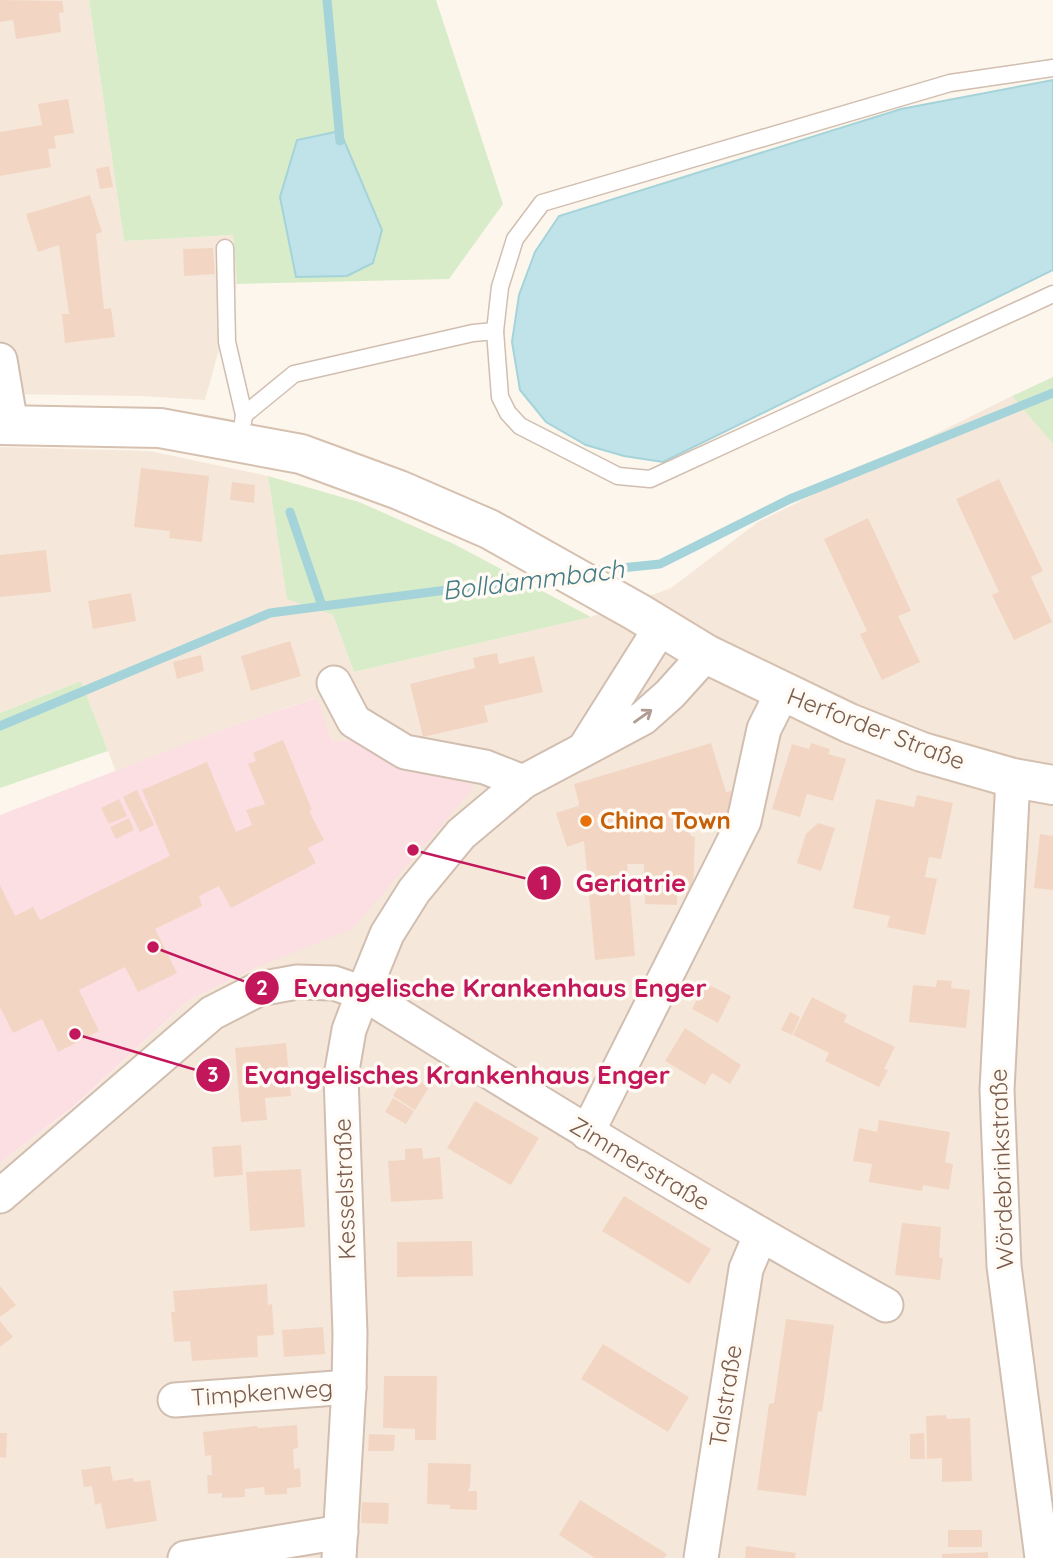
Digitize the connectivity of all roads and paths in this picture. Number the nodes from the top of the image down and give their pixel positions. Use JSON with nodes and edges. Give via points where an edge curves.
{"nodes":[{"id":1,"x":1053,"y":68,"type":"edge"},
{"id":2,"x":225,"y":248,"type":"dead end"},
{"id":3,"x":1053,"y":294,"type":"edge"},
{"id":4,"x":495,"y":331,"type":"junction"},
{"id":5,"x":0,"y":360,"type":"edge"},
{"id":6,"x":5,"y":425,"type":"edge"},
{"id":7,"x":241,"y":429,"type":"junction"},
{"id":8,"x":649,"y":619,"type":"junction"},
{"id":9,"x":706,"y":654,"type":"junction"},
{"id":10,"x":334,"y":682,"type":"dead end"},
{"id":11,"x":782,"y":693,"type":"junction"},
{"id":12,"x":584,"y":749,"type":"junction"},
{"id":13,"x":1013,"y":778,"type":"junction"},
{"id":14,"x":523,"y":782,"type":"junction"},
{"id":15,"x":1053,"y":785,"type":"edge"},
{"id":16,"x":363,"y":993,"type":"junction"},
{"id":17,"x":587,"y":1133,"type":"junction"},
{"id":18,"x":0,"y":1196,"type":"edge"},
{"id":19,"x":760,"y":1236,"type":"junction"},
{"id":20,"x":886,"y":1305,"type":"dead end"},
{"id":21,"x":349,"y":1387,"type":"junction"},
{"id":22,"x":175,"y":1400,"type":"dead end"},
{"id":23,"x":340,"y":1545,"type":"edge"},
{"id":24,"x":185,"y":1558,"type":"edge"},
{"id":25,"x":701,"y":1558,"type":"edge"},
{"id":26,"x":1042,"y":1558,"type":"edge"}],
"edges":[{"from":1,"to":4,"type":"lane","via":[[950,83],[542,203],[516,239],[500,287]]},
{"from":2,"to":7,"type":"lane","via":[[227,342]]},
{"from":3,"to":4,"type":"lane","via":[[650,479],[618,476],[520,426],[500,397]]},
{"from":4,"to":7,"type":"lane","via":[[294,374]]},
{"from":5,"to":6,"type":"street"},
{"from":6,"to":7,"type":"main road","name":"Herforder Straße"},
{"from":7,"to":8,"type":"main road","name":"Herforder Straße","via":[[489,529]]},
{"from":8,"to":9,"type":"main road","name":"Herforder Straße"},
{"from":8,"to":12,"type":"street","name":"Kesselstraße"},
{"from":9,"to":11,"type":"main road","name":"Herforder Straße"},
{"from":12,"to":9,"type":"street","name":"Kesselstraße","one_way":true,"via":[[643,718]]},
{"from":10,"to":14,"type":"street","via":[[354,721],[405,752],[485,767]]},
{"from":11,"to":13,"type":"main road","name":"Herforder Straße","via":[[922,752]]},
{"from":11,"to":17,"type":"street","via":[[764,729],[744,821]]},
{"from":12,"to":14,"type":"street","name":"Kesselstraße"},
{"from":13,"to":15,"type":"main road","name":"Herforder Straße"},
{"from":13,"to":26,"type":"street","name":"Wördebrinkstraße","via":[[997,1090],[1004,1266]]},
{"from":14,"to":16,"type":"street","name":"Kesselstraße","via":[[461,834],[414,891],[387,934]]},
{"from":16,"to":17,"type":"street","name":"Zimmerstraße"},
{"from":16,"to":18,"type":"street","name":"Zimmerstraße","via":[[334,983],[298,982],[259,989],[212,1013]]},
{"from":16,"to":21,"type":"street","name":"Kesselstraße","via":[[349,1030],[341,1076]]},
{"from":17,"to":19,"type":"street","name":"Zimmerstraße"},
{"from":19,"to":20,"type":"street","name":"Zimmerstraße"},
{"from":19,"to":25,"type":"street","name":"Talstraße","via":[[746,1269]]},
{"from":21,"to":22,"type":"street","name":"Timpkenweg"},
{"from":21,"to":23,"type":"street","name":"Kesselstraße"},
{"from":23,"to":24,"type":"street"}]}
